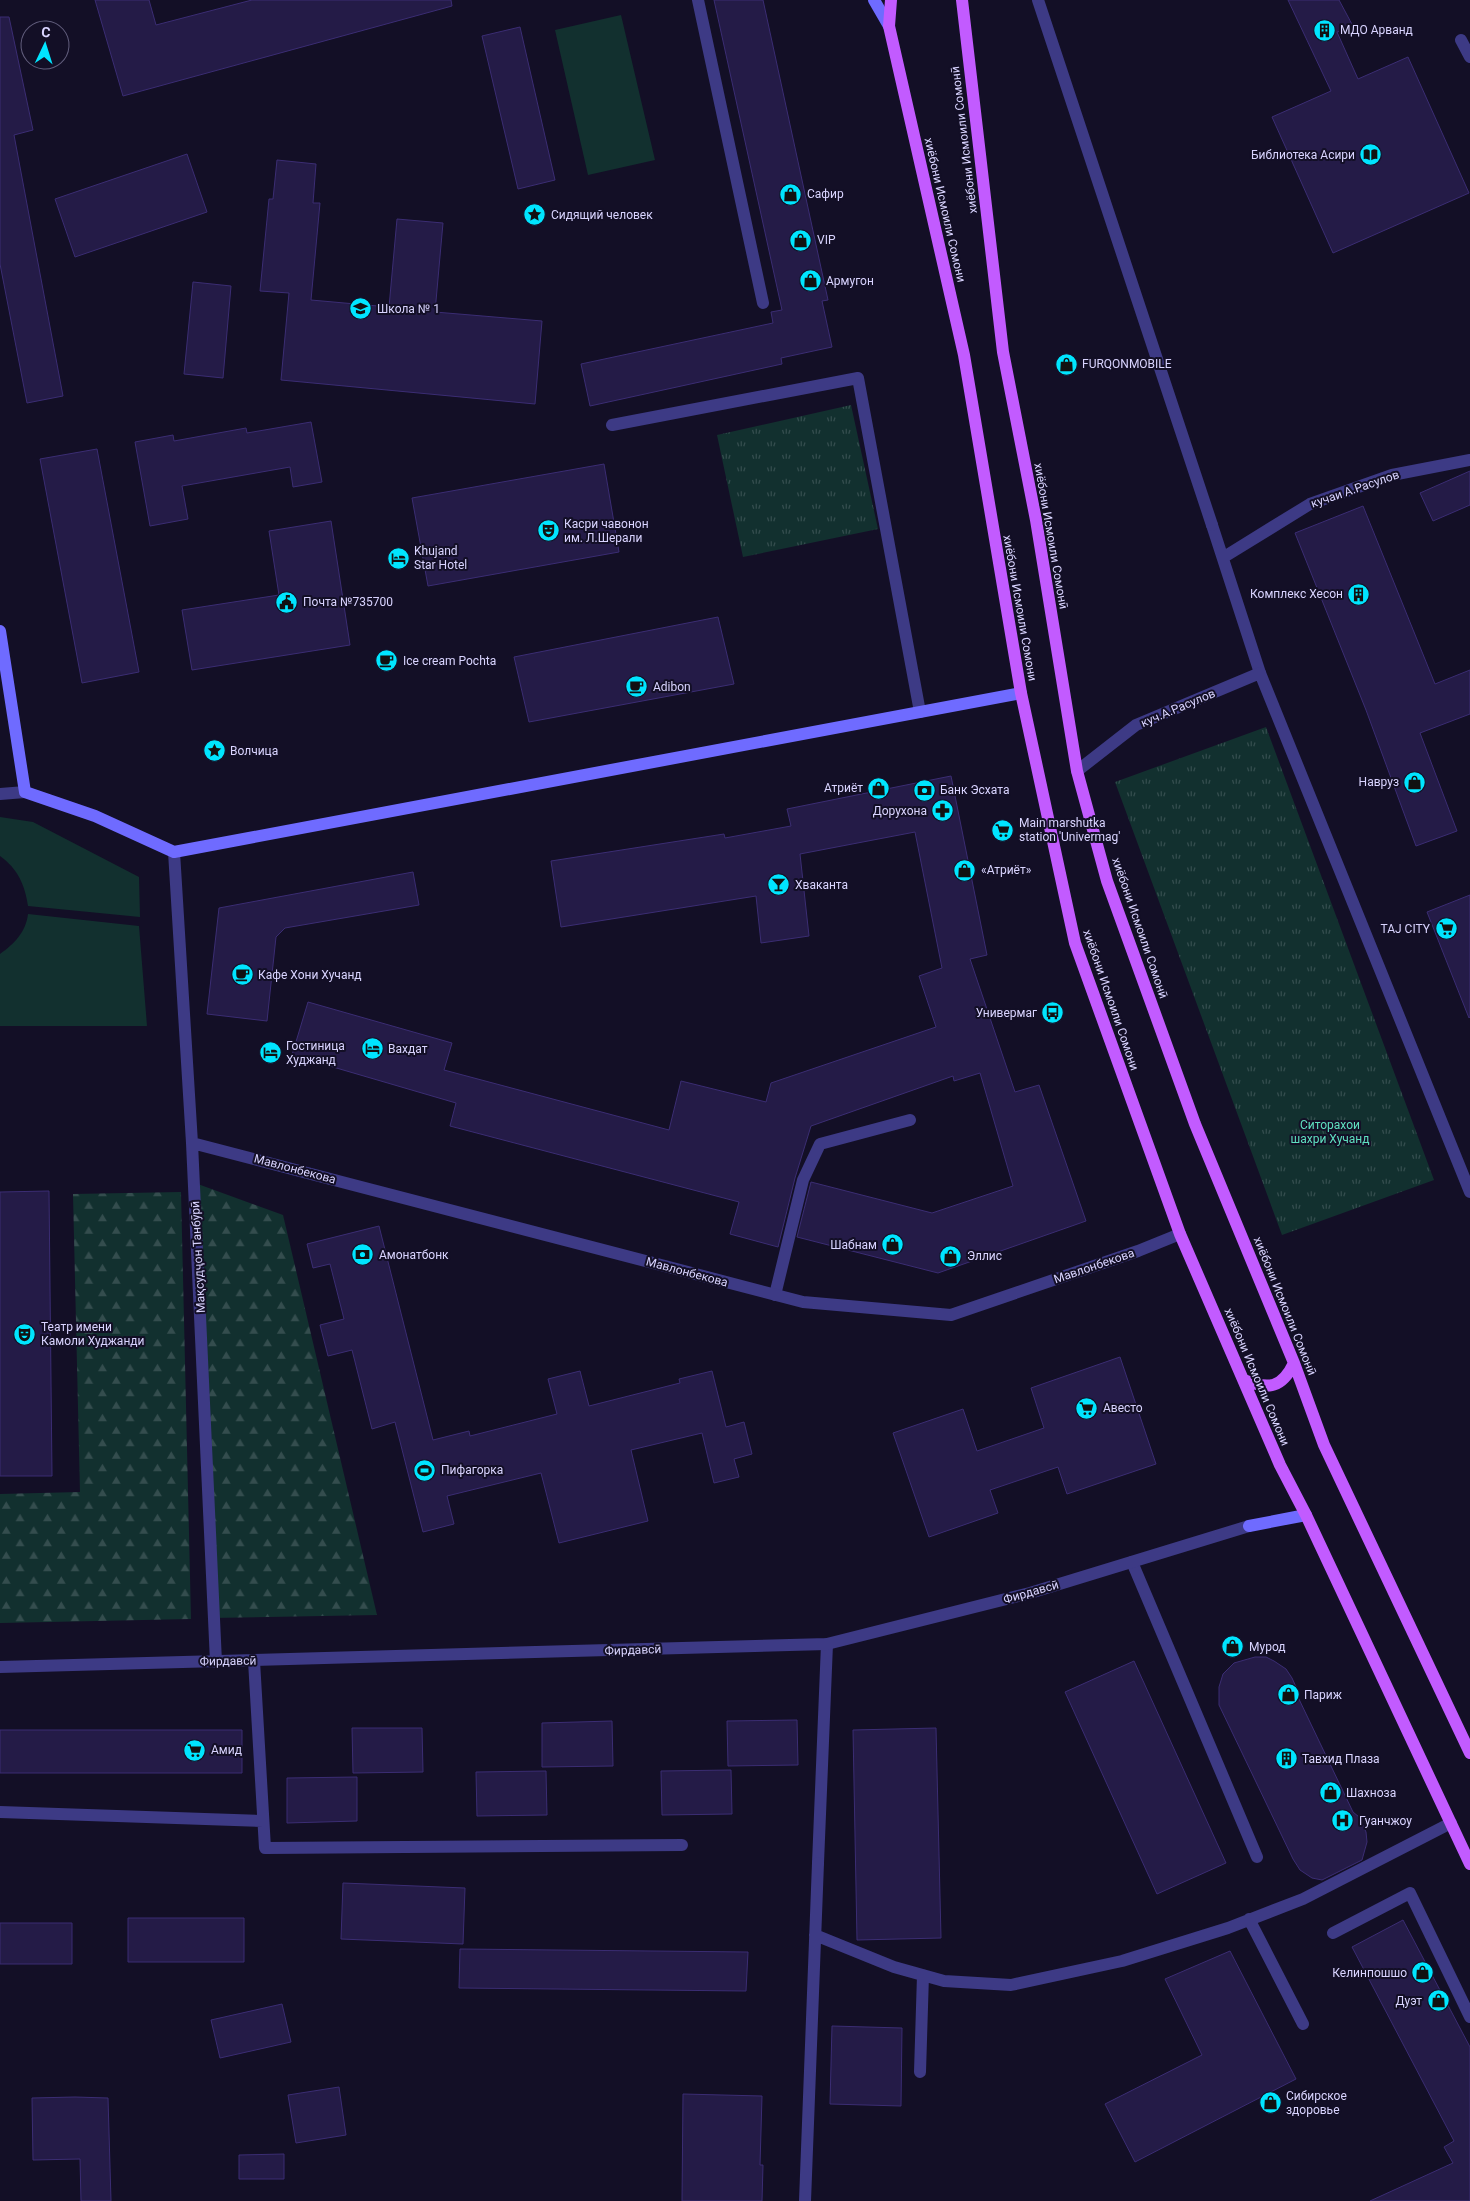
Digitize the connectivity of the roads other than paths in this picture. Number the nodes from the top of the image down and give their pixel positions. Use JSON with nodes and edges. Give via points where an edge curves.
{"nodes":[{"id":1,"x":698,"y":0,"type":"edge"},
{"id":2,"x":874,"y":0,"type":"edge"},
{"id":3,"x":891,"y":0,"type":"edge"},
{"id":4,"x":962,"y":0,"type":"edge"},
{"id":5,"x":1038,"y":0,"type":"edge"},
{"id":6,"x":889,"y":26,"type":"junction"},
{"id":7,"x":1461,"y":40,"type":"dead end"},
{"id":8,"x":1470,"y":57,"type":"edge"},
{"id":9,"x":763,"y":303,"type":"dead end"},
{"id":10,"x":612,"y":425,"type":"dead end"},
{"id":11,"x":1470,"y":460,"type":"edge"},
{"id":12,"x":1224,"y":557,"type":"junction"},
{"id":13,"x":0,"y":631,"type":"edge"},
{"id":14,"x":1260,"y":673,"type":"junction"},
{"id":15,"x":1021,"y":693,"type":"junction"},
{"id":16,"x":920,"y":712,"type":"junction"},
{"id":17,"x":1077,"y":771,"type":"junction"},
{"id":18,"x":25,"y":792,"type":"junction"},
{"id":19,"x":0,"y":794,"type":"edge"},
{"id":20,"x":174,"y":852,"type":"junction"},
{"id":21,"x":910,"y":1120,"type":"dead end"},
{"id":22,"x":192,"y":1143,"type":"junction"},
{"id":23,"x":1470,"y":1192,"type":"edge"},
{"id":24,"x":1180,"y":1234,"type":"junction"},
{"id":25,"x":775,"y":1295,"type":"junction"},
{"id":26,"x":1294,"y":1363,"type":"junction"},
{"id":27,"x":1244,"y":1380,"type":"junction"},
{"id":28,"x":1306,"y":1515,"type":"junction"},
{"id":29,"x":1249,"y":1526,"type":"joint"},
{"id":30,"x":1132,"y":1562,"type":"junction"},
{"id":31,"x":827,"y":1644,"type":"junction"},
{"id":32,"x":254,"y":1661,"type":"junction"},
{"id":33,"x":216,"y":1662,"type":"junction"},
{"id":34,"x":0,"y":1667,"type":"edge"},
{"id":35,"x":1470,"y":1753,"type":"edge"},
{"id":36,"x":0,"y":1812,"type":"edge"},
{"id":37,"x":263,"y":1821,"type":"junction"},
{"id":38,"x":1451,"y":1823,"type":"junction"},
{"id":39,"x":682,"y":1845,"type":"dead end"},
{"id":40,"x":1257,"y":1857,"type":"dead end"},
{"id":41,"x":1470,"y":1864,"type":"edge"},
{"id":42,"x":1249,"y":1919,"type":"junction"},
{"id":43,"x":1333,"y":1933,"type":"dead end"},
{"id":44,"x":815,"y":1936,"type":"junction"},
{"id":45,"x":923,"y":1975,"type":"junction"},
{"id":46,"x":1470,"y":2017,"type":"edge"},
{"id":47,"x":1302,"y":2024,"type":"dead end"},
{"id":48,"x":920,"y":2072,"type":"dead end"},
{"id":49,"x":805,"y":2201,"type":"edge"}],
"edges":[{"from":1,"to":9,"type":"street"},
{"from":2,"to":6,"type":"main road"},
{"from":3,"to":6,"type":"main road","name":"хиёбони Исмоили Сомони"},
{"from":4,"to":17,"type":"main road","name":"хиёбони Исмоили Сомонӣ","via":[[1002,352],[1036,520]]},
{"from":5,"to":12,"type":"street"},
{"from":6,"to":15,"type":"main road","name":"хиёбони Исмоили Сомони","via":[[964,355]]},
{"from":7,"to":8,"type":"street"},
{"from":10,"to":16,"type":"street","via":[[858,378]]},
{"from":11,"to":12,"type":"street","name":"кучаи А.Расулов","via":[[1392,475],[1310,504]]},
{"from":12,"to":14,"type":"street"},
{"from":13,"to":18,"type":"main road"},
{"from":14,"to":17,"type":"street","name":"куч.А.Расулов","via":[[1136,725]]},
{"from":14,"to":23,"type":"street"},
{"from":15,"to":16,"type":"main road"},
{"from":15,"to":24,"type":"main road","name":"хиёбони Исмоили Сомони","via":[[1076,943]]},
{"from":16,"to":20,"type":"main road"},
{"from":17,"to":26,"type":"main road","name":"хиёбони Исмоили Сомонӣ","via":[[1107,882],[1195,1124]]},
{"from":18,"to":19,"type":"street"},
{"from":18,"to":20,"type":"main road","via":[[95,816]]},
{"from":20,"to":22,"type":"street","name":"Мақсудҷон Танбӯрӣ"},
{"from":21,"to":25,"type":"street","via":[[820,1144],[803,1180]]},
{"from":22,"to":25,"type":"street","name":"Мавлонбекова"},
{"from":22,"to":33,"type":"street","name":"Мақсудҷон Танбӯрӣ"},
{"from":24,"to":25,"type":"street","name":"Мавлонбекова","via":[[951,1315],[803,1302]]},
{"from":24,"to":27,"type":"main road","name":"хиёбони Исмоили Сомони"},
{"from":26,"to":27,"type":"main road","via":[[1283,1380],[1276,1384],[1260,1386]]},
{"from":26,"to":35,"type":"main road","name":"хиёбони Исмоили Сомонӣ","via":[[1324,1445]]},
{"from":27,"to":28,"type":"main road","name":"хиёбони Исмоили Сомони","via":[[1280,1465]]},
{"from":28,"to":29,"type":"main road"},
{"from":28,"to":38,"type":"main road","name":"хиёбони Исмоили Сомони"},
{"from":29,"to":30,"type":"street","name":"Фирдавсӣ"},
{"from":30,"to":31,"type":"street","name":"Фирдавсӣ","via":[[1030,1593]]},
{"from":30,"to":40,"type":"street"},
{"from":31,"to":32,"type":"street","name":"Фирдавсӣ"},
{"from":31,"to":44,"type":"street"},
{"from":32,"to":33,"type":"street","name":"Фирдавсӣ"},
{"from":32,"to":37,"type":"street"},
{"from":33,"to":34,"type":"street","name":"Фирдавсӣ"},
{"from":36,"to":37,"type":"street"},
{"from":37,"to":39,"type":"street","via":[[265,1848]]},
{"from":38,"to":41,"type":"main road","name":"хиёбони Исмоили Сомони"},
{"from":38,"to":42,"type":"street","via":[[1303,1899]]},
{"from":42,"to":45,"type":"street","via":[[1122,1961],[1011,1985],[944,1981]]},
{"from":42,"to":47,"type":"street"},
{"from":43,"to":46,"type":"street","via":[[1410,1893]]},
{"from":44,"to":45,"type":"street"},
{"from":44,"to":49,"type":"street"},
{"from":45,"to":48,"type":"street"}]}
